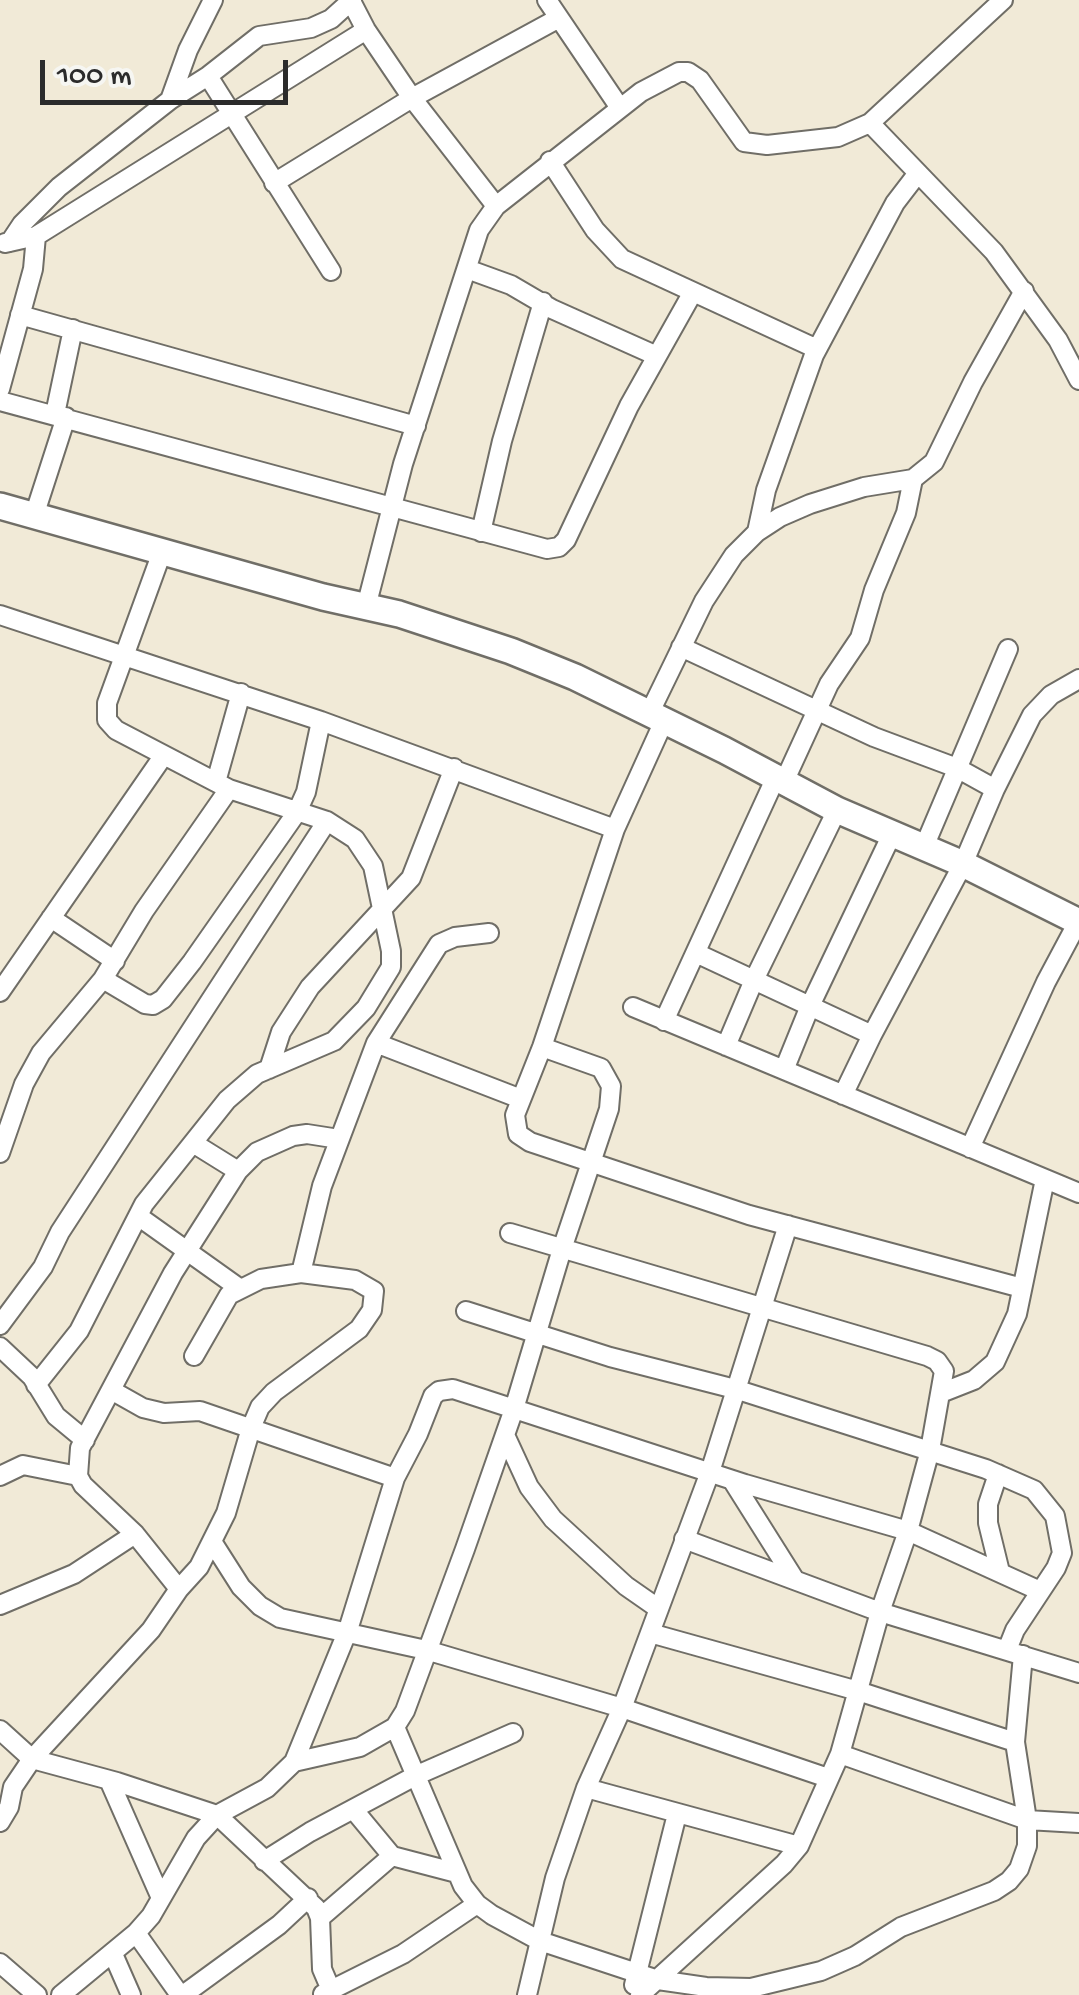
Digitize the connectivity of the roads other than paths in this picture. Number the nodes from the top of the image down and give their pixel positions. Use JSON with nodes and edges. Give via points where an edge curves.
{"nodes":[{"id":1,"x":212,"y":0,"type":"edge"},
{"id":2,"x":351,"y":0,"type":"edge"},
{"id":3,"x":547,"y":0,"type":"edge"},
{"id":4,"x":1002,"y":0,"type":"edge"},
{"id":5,"x":559,"y":18,"type":"junction"},
{"id":6,"x":366,"y":30,"type":"junction"},
{"id":7,"x":208,"y":76,"type":"junction"},
{"id":8,"x":412,"y":98,"type":"junction"},
{"id":9,"x":170,"y":100,"type":"junction"},
{"id":10,"x":620,"y":108,"type":"junction"},
{"id":11,"x":230,"y":115,"type":"junction"},
{"id":12,"x":870,"y":123,"type":"junction"},
{"id":13,"x":550,"y":161,"type":"junction"},
{"id":14,"x":918,"y":173,"type":"junction"},
{"id":15,"x":274,"y":183,"type":"junction"},
{"id":16,"x":496,"y":206,"type":"junction"},
{"id":17,"x":36,"y":236,"type":"junction"},
{"id":18,"x":5,"y":243,"type":"edge"},
{"id":19,"x":468,"y":269,"type":"junction"},
{"id":20,"x":331,"y":272,"type":"dead end"},
{"id":21,"x":1024,"y":291,"type":"junction"},
{"id":22,"x":693,"y":292,"type":"junction"},
{"id":23,"x":542,"y":302,"type":"junction"},
{"id":24,"x":20,"y":315,"type":"junction"},
{"id":25,"x":73,"y":329,"type":"junction"},
{"id":26,"x":817,"y":349,"type":"junction"},
{"id":27,"x":657,"y":356,"type":"junction"},
{"id":28,"x":1079,"y":380,"type":"edge"},
{"id":29,"x":0,"y":389,"type":"edge"},
{"id":30,"x":0,"y":400,"type":"edge"},
{"id":31,"x":60,"y":416,"type":"junction"},
{"id":32,"x":416,"y":426,"type":"junction"},
{"id":33,"x":912,"y":479,"type":"junction"},
{"id":34,"x":0,"y":506,"type":"edge"},
{"id":35,"x":390,"y":508,"type":"junction"},
{"id":36,"x":34,"y":516,"type":"junction"},
{"id":37,"x":481,"y":532,"type":"junction"},
{"id":38,"x":756,"y":532,"type":"junction"},
{"id":39,"x":162,"y":552,"type":"junction"},
{"id":40,"x":366,"y":607,"type":"junction"},
{"id":41,"x":0,"y":616,"type":"edge"},
{"id":42,"x":681,"y":647,"type":"junction"},
{"id":43,"x":1008,"y":649,"type":"dead end"},
{"id":44,"x":125,"y":654,"type":"junction"},
{"id":45,"x":1079,"y":679,"type":"edge"},
{"id":46,"x":242,"y":694,"type":"junction"},
{"id":47,"x":816,"y":711,"type":"junction"},
{"id":48,"x":656,"y":718,"type":"junction"},
{"id":49,"x":322,"y":720,"type":"junction"},
{"id":50,"x":164,"y":755,"type":"junction"},
{"id":51,"x":454,"y":768,"type":"junction"},
{"id":52,"x":957,"y":768,"type":"junction"},
{"id":53,"x":780,"y":780,"type":"junction"},
{"id":54,"x":222,"y":785,"type":"junction"},
{"id":55,"x":995,"y":789,"type":"junction"},
{"id":56,"x":837,"y":810,"type":"junction"},
{"id":57,"x":297,"y":812,"type":"junction"},
{"id":58,"x":328,"y":821,"type":"junction"},
{"id":59,"x":615,"y":829,"type":"junction"},
{"id":60,"x":892,"y":834,"type":"junction"},
{"id":61,"x":924,"y":847,"type":"junction"},
{"id":62,"x":963,"y":864,"type":"junction"},
{"id":63,"x":384,"y":909,"type":"junction"},
{"id":64,"x":52,"y":918,"type":"junction"},
{"id":65,"x":1079,"y":922,"type":"edge"},
{"id":66,"x":489,"y":933,"type":"dead end"},
{"id":67,"x":696,"y":953,"type":"junction"},
{"id":68,"x":115,"y":961,"type":"junction"},
{"id":69,"x":104,"y":979,"type":"junction"},
{"id":70,"x":754,"y":980,"type":"junction"},
{"id":71,"x":0,"y":992,"type":"edge"},
{"id":72,"x":810,"y":1006,"type":"junction"},
{"id":73,"x":633,"y":1008,"type":"dead end"},
{"id":74,"x":664,"y":1020,"type":"junction"},
{"id":75,"x":872,"y":1035,"type":"junction"},
{"id":76,"x":376,"y":1043,"type":"junction"},
{"id":77,"x":726,"y":1046,"type":"junction"},
{"id":78,"x":542,"y":1047,"type":"junction"},
{"id":79,"x":270,"y":1069,"type":"junction"},
{"id":80,"x":784,"y":1070,"type":"junction"},
{"id":81,"x":843,"y":1095,"type":"junction"},
{"id":82,"x":521,"y":1099,"type":"junction"},
{"id":83,"x":339,"y":1140,"type":"junction"},
{"id":84,"x":192,"y":1144,"type":"junction"},
{"id":85,"x":970,"y":1148,"type":"junction"},
{"id":86,"x":0,"y":1153,"type":"edge"},
{"id":87,"x":590,"y":1162,"type":"junction"},
{"id":88,"x":238,"y":1171,"type":"junction"},
{"id":89,"x":1045,"y":1179,"type":"junction"},
{"id":90,"x":1079,"y":1194,"type":"edge"},
{"id":91,"x":138,"y":1216,"type":"junction"},
{"id":92,"x":788,"y":1226,"type":"junction"},
{"id":93,"x":510,"y":1233,"type":"dead end"},
{"id":94,"x":562,"y":1248,"type":"junction"},
{"id":95,"x":188,"y":1251,"type":"junction"},
{"id":96,"x":301,"y":1273,"type":"junction"},
{"id":97,"x":239,"y":1288,"type":"junction"},
{"id":98,"x":1022,"y":1288,"type":"junction"},
{"id":99,"x":763,"y":1306,"type":"junction"},
{"id":100,"x":466,"y":1311,"type":"dead end"},
{"id":101,"x":0,"y":1325,"type":"edge"},
{"id":102,"x":537,"y":1332,"type":"junction"},
{"id":103,"x":0,"y":1347,"type":"edge"},
{"id":104,"x":194,"y":1356,"type":"dead end"},
{"id":105,"x":36,"y":1385,"type":"junction"},
{"id":106,"x":736,"y":1388,"type":"junction"},
{"id":107,"x":111,"y":1390,"type":"junction"},
{"id":108,"x":941,"y":1392,"type":"junction"},
{"id":109,"x":514,"y":1408,"type":"junction"},
{"id":110,"x":250,"y":1428,"type":"junction"},
{"id":111,"x":504,"y":1435,"type":"junction"},
{"id":112,"x":84,"y":1440,"type":"junction"},
{"id":113,"x":930,"y":1450,"type":"junction"},
{"id":114,"x":710,"y":1472,"type":"junction"},
{"id":115,"x":998,"y":1474,"type":"junction"},
{"id":116,"x":0,"y":1476,"type":"edge"},
{"id":117,"x":78,"y":1476,"type":"junction"},
{"id":118,"x":395,"y":1478,"type":"junction"},
{"id":119,"x":732,"y":1480,"type":"junction"},
{"id":120,"x":908,"y":1531,"type":"junction"},
{"id":121,"x":135,"y":1534,"type":"junction"},
{"id":122,"x":684,"y":1539,"type":"junction"},
{"id":123,"x":214,"y":1543,"type":"junction"},
{"id":124,"x":1000,"y":1572,"type":"junction"},
{"id":125,"x":794,"y":1580,"type":"junction"},
{"id":126,"x":179,"y":1588,"type":"junction"},
{"id":127,"x":1040,"y":1590,"type":"junction"},
{"id":128,"x":0,"y":1606,"type":"edge"},
{"id":129,"x":658,"y":1609,"type":"junction"},
{"id":130,"x":880,"y":1612,"type":"junction"},
{"id":131,"x":348,"y":1630,"type":"junction"},
{"id":132,"x":650,"y":1633,"type":"junction"},
{"id":133,"x":426,"y":1650,"type":"junction"},
{"id":134,"x":1015,"y":1652,"type":"junction"},
{"id":135,"x":1079,"y":1673,"type":"edge"},
{"id":136,"x":858,"y":1691,"type":"junction"},
{"id":137,"x":622,"y":1708,"type":"junction"},
{"id":138,"x":395,"y":1727,"type":"junction"},
{"id":139,"x":0,"y":1730,"type":"edge"},
{"id":140,"x":513,"y":1733,"type":"dead end"},
{"id":141,"x":1015,"y":1742,"type":"junction"},
{"id":142,"x":840,"y":1754,"type":"junction"},
{"id":143,"x":32,"y":1759,"type":"junction"},
{"id":144,"x":294,"y":1762,"type":"junction"},
{"id":145,"x":415,"y":1776,"type":"junction"},
{"id":146,"x":828,"y":1778,"type":"junction"},
{"id":147,"x":110,"y":1780,"type":"junction"},
{"id":148,"x":586,"y":1788,"type":"junction"},
{"id":149,"x":353,"y":1809,"type":"junction"},
{"id":150,"x":677,"y":1814,"type":"junction"},
{"id":151,"x":217,"y":1815,"type":"junction"},
{"id":152,"x":1026,"y":1820,"type":"junction"},
{"id":153,"x":0,"y":1822,"type":"edge"},
{"id":154,"x":1079,"y":1823,"type":"edge"},
{"id":155,"x":799,"y":1846,"type":"junction"},
{"id":156,"x":392,"y":1856,"type":"junction"},
{"id":157,"x":264,"y":1861,"type":"junction"},
{"id":158,"x":457,"y":1872,"type":"junction"},
{"id":159,"x":161,"y":1898,"type":"junction"},
{"id":160,"x":308,"y":1898,"type":"junction"},
{"id":161,"x":478,"y":1904,"type":"junction"},
{"id":162,"x":320,"y":1918,"type":"junction"},
{"id":163,"x":136,"y":1933,"type":"junction"},
{"id":164,"x":540,"y":1941,"type":"junction"},
{"id":165,"x":113,"y":1954,"type":"junction"},
{"id":166,"x":0,"y":1963,"type":"edge"},
{"id":167,"x":637,"y":1973,"type":"junction"},
{"id":168,"x":658,"y":1980,"type":"junction"},
{"id":169,"x":327,"y":1992,"type":"edge"},
{"id":170,"x":36,"y":1995,"type":"edge"},
{"id":171,"x":61,"y":1995,"type":"edge"},
{"id":172,"x":131,"y":1995,"type":"edge"},
{"id":173,"x":182,"y":1995,"type":"edge"},
{"id":174,"x":526,"y":1995,"type":"edge"},
{"id":175,"x":631,"y":1995,"type":"edge"},
{"id":176,"x":640,"y":1995,"type":"edge"}],
"edges":[{"from":1,"to":9,"type":"street"},
{"from":2,"to":6,"type":"street"},
{"from":2,"to":7,"type":"street","via":[[311,28],[259,36]]},
{"from":3,"to":5,"type":"street"},
{"from":4,"to":12,"type":"street"},
{"from":5,"to":8,"type":"street"},
{"from":5,"to":10,"type":"street"},
{"from":6,"to":8,"type":"street"},
{"from":6,"to":11,"type":"street"},
{"from":7,"to":9,"type":"street"},
{"from":7,"to":11,"type":"street"},
{"from":8,"to":15,"type":"street"},
{"from":8,"to":16,"type":"street"},
{"from":9,"to":18,"type":"street","via":[[59,187]]},
{"from":10,"to":12,"type":"street","via":[[667,77],[688,72],[736,134],[753,145],[838,137]]},
{"from":10,"to":13,"type":"street"},
{"from":11,"to":15,"type":"street"},
{"from":11,"to":17,"type":"street"},
{"from":12,"to":14,"type":"street"},
{"from":13,"to":16,"type":"street"},
{"from":13,"to":22,"type":"street","via":[[622,258]]},
{"from":14,"to":21,"type":"street"},
{"from":14,"to":26,"type":"street","via":[[895,202]]},
{"from":15,"to":20,"type":"street"},
{"from":16,"to":19,"type":"street","via":[[479,230]]},
{"from":17,"to":18,"type":"street"},
{"from":17,"to":24,"type":"street"},
{"from":19,"to":23,"type":"street"},
{"from":19,"to":32,"type":"street"},
{"from":21,"to":28,"type":"street"},
{"from":21,"to":33,"type":"street","via":[[934,462]]},
{"from":22,"to":26,"type":"street"},
{"from":22,"to":27,"type":"street"},
{"from":23,"to":27,"type":"street"},
{"from":23,"to":37,"type":"street"},
{"from":24,"to":25,"type":"street"},
{"from":24,"to":29,"type":"street"},
{"from":25,"to":31,"type":"street"},
{"from":25,"to":32,"type":"street"},
{"from":26,"to":38,"type":"street"},
{"from":27,"to":37,"type":"street","via":[[559,547],[547,550]]},
{"from":30,"to":31,"type":"street"},
{"from":31,"to":35,"type":"street"},
{"from":31,"to":36,"type":"street"},
{"from":32,"to":35,"type":"street"},
{"from":33,"to":38,"type":"street","via":[[810,504]]},
{"from":33,"to":47,"type":"street","via":[[860,638]]},
{"from":34,"to":36,"type":"street"},
{"from":35,"to":37,"type":"street"},
{"from":35,"to":40,"type":"street"},
{"from":36,"to":39,"type":"street"},
{"from":38,"to":42,"type":"street","via":[[704,601]]},
{"from":39,"to":40,"type":"street"},
{"from":39,"to":44,"type":"street"},
{"from":40,"to":48,"type":"street","via":[[511,651]]},
{"from":41,"to":44,"type":"street"},
{"from":42,"to":47,"type":"street"},
{"from":42,"to":48,"type":"street"},
{"from":43,"to":52,"type":"street"},
{"from":44,"to":46,"type":"street"},
{"from":44,"to":50,"type":"street","via":[[107,703],[108,720]]},
{"from":45,"to":55,"type":"street","via":[[1032,715]]},
{"from":46,"to":49,"type":"street"},
{"from":46,"to":54,"type":"street"},
{"from":47,"to":52,"type":"street"},
{"from":47,"to":53,"type":"street"},
{"from":48,"to":53,"type":"street"},
{"from":48,"to":59,"type":"street"},
{"from":49,"to":51,"type":"street"},
{"from":49,"to":57,"type":"street"},
{"from":50,"to":54,"type":"street"},
{"from":50,"to":64,"type":"street"},
{"from":51,"to":59,"type":"street"},
{"from":51,"to":63,"type":"street","via":[[419,864]]},
{"from":52,"to":55,"type":"street"},
{"from":52,"to":61,"type":"street"},
{"from":53,"to":56,"type":"street"},
{"from":53,"to":67,"type":"street"},
{"from":54,"to":57,"type":"street"},
{"from":54,"to":68,"type":"street"},
{"from":55,"to":62,"type":"street"},
{"from":56,"to":60,"type":"street"},
{"from":56,"to":70,"type":"street"},
{"from":57,"to":58,"type":"street"},
{"from":57,"to":69,"type":"street","via":[[163,999],[145,1004]]},
{"from":58,"to":63,"type":"street","via":[[366,851]]},
{"from":58,"to":101,"type":"street"},
{"from":59,"to":78,"type":"street"},
{"from":60,"to":61,"type":"street"},
{"from":60,"to":72,"type":"street"},
{"from":61,"to":62,"type":"street"},
{"from":62,"to":65,"type":"street"},
{"from":62,"to":75,"type":"street"},
{"from":63,"to":79,"type":"street","via":[[310,988],[282,1032]]},
{"from":63,"to":79,"type":"street","via":[[390,967],[366,1008],[334,1041]]},
{"from":64,"to":68,"type":"street"},
{"from":64,"to":71,"type":"street"},
{"from":65,"to":85,"type":"street"},
{"from":66,"to":76,"type":"street","via":[[440,944]]},
{"from":67,"to":70,"type":"street"},
{"from":67,"to":74,"type":"street"},
{"from":68,"to":69,"type":"street"},
{"from":69,"to":86,"type":"street","via":[[41,1053]]},
{"from":70,"to":72,"type":"street"},
{"from":70,"to":77,"type":"street"},
{"from":72,"to":75,"type":"street"},
{"from":72,"to":80,"type":"street"},
{"from":73,"to":74,"type":"street"},
{"from":74,"to":77,"type":"street"},
{"from":75,"to":81,"type":"street"},
{"from":76,"to":82,"type":"street"},
{"from":76,"to":83,"type":"street"},
{"from":77,"to":80,"type":"street"},
{"from":78,"to":82,"type":"street"},
{"from":78,"to":87,"type":"street","via":[[601,1068],[608,1078],[609,1109]]},
{"from":79,"to":84,"type":"street","via":[[245,1082]]},
{"from":80,"to":81,"type":"street"},
{"from":81,"to":85,"type":"street"},
{"from":82,"to":87,"type":"street","via":[[518,1134]]},
{"from":83,"to":88,"type":"street","via":[[292,1136],[257,1152]]},
{"from":83,"to":96,"type":"street"},
{"from":84,"to":88,"type":"street"},
{"from":84,"to":91,"type":"street"},
{"from":85,"to":89,"type":"street"},
{"from":87,"to":92,"type":"street"},
{"from":87,"to":94,"type":"street"},
{"from":88,"to":95,"type":"street"},
{"from":89,"to":90,"type":"street"},
{"from":89,"to":98,"type":"street"},
{"from":91,"to":95,"type":"street"},
{"from":91,"to":105,"type":"street","via":[[78,1331]]},
{"from":92,"to":98,"type":"street"},
{"from":92,"to":99,"type":"street"},
{"from":93,"to":94,"type":"street"},
{"from":94,"to":99,"type":"street"},
{"from":94,"to":102,"type":"street"},
{"from":95,"to":97,"type":"street"},
{"from":95,"to":107,"type":"street"},
{"from":96,"to":97,"type":"street"},
{"from":96,"to":110,"type":"street","via":[[367,1285],[374,1291],[372,1310],[358,1329],[274,1392]]},
{"from":97,"to":104,"type":"street","via":[[221,1304]]},
{"from":98,"to":108,"type":"street","via":[[995,1362],[974,1380]]},
{"from":99,"to":106,"type":"street"},
{"from":99,"to":108,"type":"street","via":[[927,1356],[942,1366]]},
{"from":100,"to":102,"type":"street"},
{"from":102,"to":106,"type":"street"},
{"from":102,"to":109,"type":"street"},
{"from":103,"to":105,"type":"street"},
{"from":105,"to":112,"type":"street","via":[[56,1416]]},
{"from":106,"to":113,"type":"street"},
{"from":106,"to":114,"type":"street"},
{"from":107,"to":110,"type":"street","via":[[143,1408],[200,1411]]},
{"from":107,"to":112,"type":"street"},
{"from":108,"to":113,"type":"street"},
{"from":109,"to":111,"type":"street"},
{"from":109,"to":114,"type":"street"},
{"from":109,"to":118,"type":"street","via":[[453,1389],[439,1391]]},
{"from":110,"to":118,"type":"street"},
{"from":110,"to":123,"type":"street"},
{"from":111,"to":129,"type":"street","via":[[553,1519]]},
{"from":111,"to":133,"type":"street"},
{"from":112,"to":117,"type":"street"},
{"from":113,"to":115,"type":"street"},
{"from":113,"to":120,"type":"street"},
{"from":114,"to":119,"type":"street"},
{"from":114,"to":122,"type":"street"},
{"from":115,"to":124,"type":"street","via":[[988,1524]]},
{"from":115,"to":127,"type":"street","via":[[1034,1490],[1055,1516],[1062,1553]]},
{"from":116,"to":117,"type":"street","via":[[23,1465]]},
{"from":117,"to":121,"type":"street"},
{"from":118,"to":131,"type":"street"},
{"from":119,"to":120,"type":"street"},
{"from":119,"to":125,"type":"street"},
{"from":120,"to":124,"type":"street"},
{"from":120,"to":130,"type":"street"},
{"from":121,"to":126,"type":"street"},
{"from":121,"to":128,"type":"street","via":[[74,1574]]},
{"from":122,"to":125,"type":"street"},
{"from":122,"to":129,"type":"street"},
{"from":123,"to":126,"type":"street"},
{"from":123,"to":131,"type":"street","via":[[260,1606],[280,1618]]},
{"from":124,"to":127,"type":"street"},
{"from":125,"to":130,"type":"street"},
{"from":126,"to":143,"type":"street","via":[[151,1630]]},
{"from":127,"to":134,"type":"street"},
{"from":129,"to":132,"type":"street"},
{"from":130,"to":134,"type":"street"},
{"from":130,"to":136,"type":"street"},
{"from":131,"to":133,"type":"street"},
{"from":131,"to":144,"type":"street"},
{"from":132,"to":136,"type":"street"},
{"from":132,"to":137,"type":"street"},
{"from":133,"to":137,"type":"street"},
{"from":133,"to":138,"type":"street"},
{"from":134,"to":135,"type":"street"},
{"from":134,"to":141,"type":"street"},
{"from":136,"to":141,"type":"street"},
{"from":136,"to":142,"type":"street"},
{"from":137,"to":146,"type":"street"},
{"from":137,"to":148,"type":"street"},
{"from":138,"to":144,"type":"street","via":[[360,1747]]},
{"from":138,"to":145,"type":"street"},
{"from":139,"to":143,"type":"street"},
{"from":140,"to":145,"type":"street"},
{"from":141,"to":152,"type":"street"},
{"from":142,"to":146,"type":"street"},
{"from":142,"to":152,"type":"street"},
{"from":143,"to":147,"type":"street"},
{"from":143,"to":153,"type":"street"},
{"from":144,"to":151,"type":"street","via":[[266,1788]]},
{"from":145,"to":149,"type":"street"},
{"from":145,"to":158,"type":"street"},
{"from":146,"to":155,"type":"street"},
{"from":147,"to":151,"type":"street"},
{"from":147,"to":159,"type":"street"},
{"from":148,"to":150,"type":"street"},
{"from":148,"to":164,"type":"street"},
{"from":149,"to":156,"type":"street"},
{"from":149,"to":157,"type":"street"},
{"from":150,"to":155,"type":"street"},
{"from":150,"to":167,"type":"street"},
{"from":151,"to":157,"type":"street"},
{"from":151,"to":159,"type":"street"},
{"from":152,"to":154,"type":"street"},
{"from":152,"to":168,"type":"street","via":[[1027,1846],[1009,1881],[822,1971],[750,1988]]},
{"from":155,"to":168,"type":"street"},
{"from":156,"to":158,"type":"street"},
{"from":156,"to":162,"type":"street"},
{"from":157,"to":160,"type":"street"},
{"from":158,"to":161,"type":"street"},
{"from":159,"to":163,"type":"street"},
{"from":160,"to":162,"type":"street"},
{"from":160,"to":173,"type":"street"},
{"from":161,"to":164,"type":"street"},
{"from":161,"to":169,"type":"street","via":[[403,1954]]},
{"from":162,"to":169,"type":"street"},
{"from":163,"to":165,"type":"street"},
{"from":163,"to":173,"type":"street"},
{"from":164,"to":167,"type":"street"},
{"from":164,"to":174,"type":"street"},
{"from":165,"to":171,"type":"street"},
{"from":165,"to":172,"type":"street"},
{"from":166,"to":170,"type":"street"},
{"from":167,"to":168,"type":"street"},
{"from":167,"to":175,"type":"street"},
{"from":168,"to":176,"type":"street"}]}
